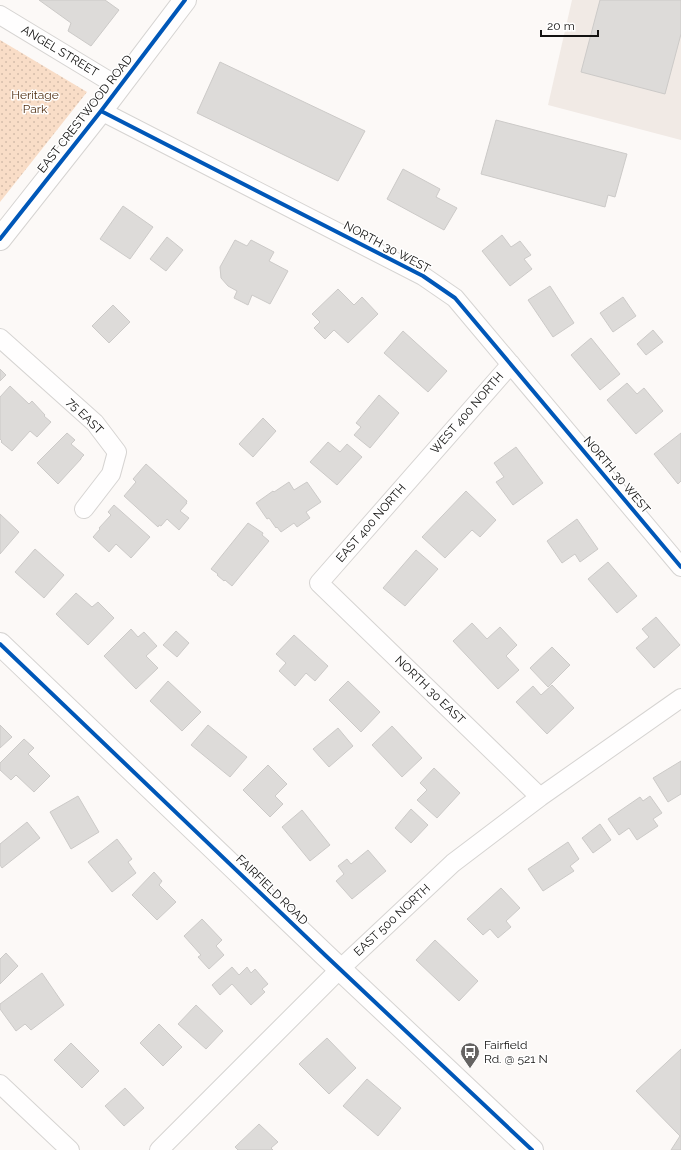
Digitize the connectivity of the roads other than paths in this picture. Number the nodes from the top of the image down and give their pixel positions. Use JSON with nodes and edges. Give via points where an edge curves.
{"nodes":[{"id":1,"x":185,"y":0,"type":"edge"},
{"id":2,"x":0,"y":15,"type":"edge"},
{"id":3,"x":119,"y":87,"type":"junction"},
{"id":4,"x":101,"y":111,"type":"junction"},
{"id":5,"x":0,"y":239,"type":"edge"},
{"id":6,"x":0,"y":338,"type":"edge"},
{"id":7,"x":511,"y":364,"type":"junction"},
{"id":8,"x":424,"y":463,"type":"joint"},
{"id":9,"x":84,"y":509,"type":"dead end"},
{"id":10,"x":681,"y":567,"type":"edge"},
{"id":11,"x":319,"y":583,"type":"joint"},
{"id":12,"x":0,"y":644,"type":"edge"},
{"id":13,"x":681,"y":698,"type":"edge"},
{"id":14,"x":540,"y":796,"type":"junction"},
{"id":15,"x":340,"y":969,"type":"junction"},
{"id":16,"x":0,"y":1084,"type":"edge"},
{"id":17,"x":70,"y":1150,"type":"edge"},
{"id":18,"x":159,"y":1150,"type":"edge"},
{"id":19,"x":532,"y":1150,"type":"edge"}],
"edges":[{"from":1,"to":3,"type":"street","name":"EAST CRESTWOOD ROAD"},
{"from":2,"to":3,"type":"street","name":"ANGEL STREET"},
{"from":3,"to":4,"type":"street","name":"EAST CRESTWOOD ROAD"},
{"from":4,"to":5,"type":"street","name":"EAST CRESTWOOD ROAD"},
{"from":4,"to":7,"type":"street","name":"NORTH 30 WEST","via":[[423,276],[455,298]]},
{"from":6,"to":9,"type":"street","name":"75 EAST","via":[[96,423],[117,452],[111,474]]},
{"from":7,"to":8,"type":"street","name":"WEST 400 NORTH"},
{"from":7,"to":10,"type":"street","name":"NORTH 30 WEST"},
{"from":8,"to":11,"type":"street","name":"EAST 400 NORTH"},
{"from":11,"to":14,"type":"street","name":"NORTH 30 EAST"},
{"from":12,"to":15,"type":"street","name":"FAIRFIELD ROAD"},
{"from":13,"to":14,"type":"street","name":"EAST 500 NORTH"},
{"from":14,"to":15,"type":"street","name":"EAST 500 NORTH","via":[[453,862]]},
{"from":15,"to":18,"type":"street","name":"EAST 500 NORTH"},
{"from":15,"to":19,"type":"street","name":"FAIRFIELD ROAD"},
{"from":16,"to":17,"type":"street"}]}
